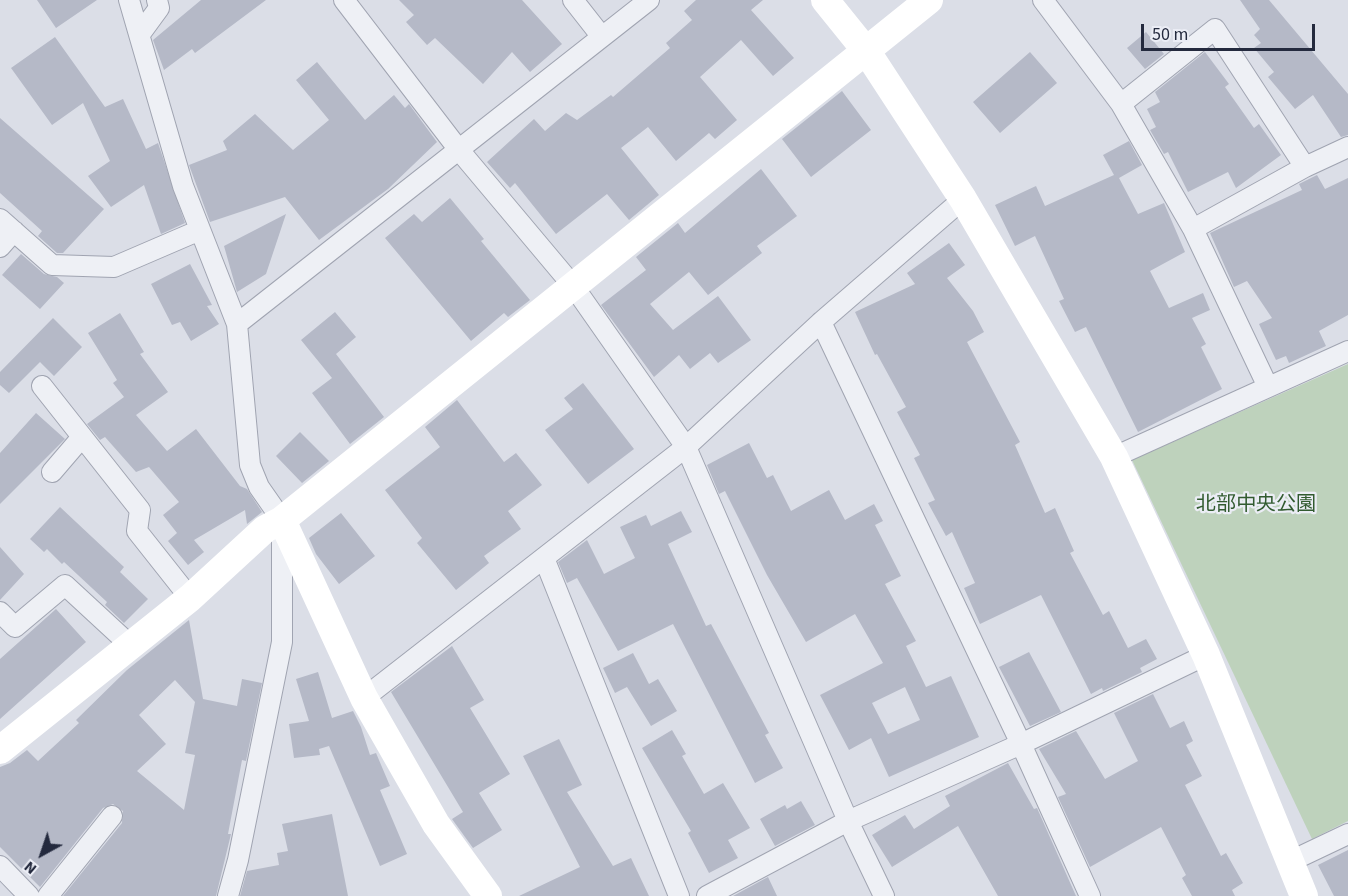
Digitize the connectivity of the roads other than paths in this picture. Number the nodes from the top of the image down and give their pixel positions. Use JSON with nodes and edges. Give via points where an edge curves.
{"nodes":[{"id":1,"x":129,"y":0,"type":"edge"},
{"id":2,"x":158,"y":0,"type":"edge"},
{"id":3,"x":344,"y":0,"type":"edge"},
{"id":4,"x":573,"y":0,"type":"edge"},
{"id":5,"x":649,"y":0,"type":"edge"},
{"id":6,"x":825,"y":0,"type":"edge"},
{"id":7,"x":930,"y":0,"type":"edge"},
{"id":8,"x":1043,"y":0,"type":"edge"},
{"id":9,"x":140,"y":34,"type":"junction"},
{"id":10,"x":602,"y":37,"type":"junction"},
{"id":11,"x":867,"y":52,"type":"junction"},
{"id":12,"x":1121,"y":104,"type":"junction"},
{"id":13,"x":1348,"y":147,"type":"edge"},
{"id":14,"x":459,"y":150,"type":"junction"},
{"id":15,"x":1305,"y":168,"type":"junction"},
{"id":16,"x":963,"y":199,"type":"junction"},
{"id":17,"x":7,"y":225,"type":"edge"},
{"id":18,"x":1193,"y":229,"type":"junction"},
{"id":19,"x":200,"y":230,"type":"junction"},
{"id":20,"x":0,"y":247,"type":"edge"},
{"id":21,"x":574,"y":287,"type":"junction"},
{"id":22,"x":821,"y":322,"type":"junction"},
{"id":23,"x":237,"y":324,"type":"junction"},
{"id":24,"x":1348,"y":351,"type":"edge"},
{"id":25,"x":42,"y":386,"type":"dead end"},
{"id":26,"x":1268,"y":387,"type":"junction"},
{"id":27,"x":82,"y":437,"type":"junction"},
{"id":28,"x":686,"y":447,"type":"junction"},
{"id":29,"x":1114,"y":457,"type":"junction"},
{"id":30,"x":52,"y":472,"type":"dead end"},
{"id":31,"x":282,"y":520,"type":"junction"},
{"id":32,"x":544,"y":558,"type":"junction"},
{"id":33,"x":190,"y":598,"type":"junction"},
{"id":34,"x":0,"y":612,"type":"edge"},
{"id":35,"x":130,"y":645,"type":"junction"},
{"id":36,"x":1206,"y":655,"type":"junction"},
{"id":37,"x":364,"y":698,"type":"junction"},
{"id":38,"x":1021,"y":744,"type":"junction"},
{"id":39,"x":0,"y":750,"type":"edge"},
{"id":40,"x":112,"y":816,"type":"dead end"},
{"id":41,"x":848,"y":820,"type":"junction"},
{"id":42,"x":1348,"y":834,"type":"edge"},
{"id":43,"x":1289,"y":862,"type":"junction"},
{"id":44,"x":0,"y":866,"type":"edge"},
{"id":45,"x":29,"y":896,"type":"edge"},
{"id":46,"x":48,"y":896,"type":"edge"},
{"id":47,"x":228,"y":896,"type":"edge"},
{"id":48,"x":488,"y":896,"type":"edge"},
{"id":49,"x":679,"y":896,"type":"edge"},
{"id":50,"x":707,"y":896,"type":"edge"},
{"id":51,"x":884,"y":896,"type":"edge"},
{"id":52,"x":1090,"y":896,"type":"edge"},
{"id":53,"x":1304,"y":896,"type":"edge"}],
"edges":[{"from":1,"to":9,"type":"street"},
{"from":2,"to":9,"type":"street","via":[[159,8]]},
{"from":3,"to":14,"type":"street"},
{"from":4,"to":10,"type":"street"},
{"from":5,"to":10,"type":"street"},
{"from":6,"to":11,"type":"street"},
{"from":7,"to":11,"type":"street"},
{"from":8,"to":12,"type":"street"},
{"from":9,"to":19,"type":"street","via":[[183,186]]},
{"from":10,"to":14,"type":"street"},
{"from":11,"to":16,"type":"street"},
{"from":11,"to":21,"type":"street"},
{"from":12,"to":15,"type":"street","via":[[1215,30]]},
{"from":12,"to":18,"type":"street"},
{"from":13,"to":15,"type":"street"},
{"from":14,"to":21,"type":"street"},
{"from":14,"to":23,"type":"street"},
{"from":15,"to":18,"type":"street"},
{"from":16,"to":22,"type":"street"},
{"from":16,"to":29,"type":"street"},
{"from":17,"to":19,"type":"street","via":[[52,265],[114,267]]},
{"from":17,"to":20,"type":"street"},
{"from":18,"to":26,"type":"street"},
{"from":19,"to":23,"type":"street"},
{"from":21,"to":28,"type":"street"},
{"from":21,"to":31,"type":"street"},
{"from":22,"to":28,"type":"street"},
{"from":22,"to":38,"type":"street"},
{"from":23,"to":31,"type":"street","via":[[250,465],[259,487]]},
{"from":24,"to":26,"type":"street"},
{"from":25,"to":27,"type":"street"},
{"from":26,"to":29,"type":"street"},
{"from":27,"to":30,"type":"street"},
{"from":27,"to":33,"type":"street","via":[[140,510],[137,531]]},
{"from":28,"to":32,"type":"street"},
{"from":28,"to":41,"type":"street"},
{"from":29,"to":36,"type":"street"},
{"from":31,"to":33,"type":"street","via":[[265,529]]},
{"from":31,"to":37,"type":"street"},
{"from":31,"to":47,"type":"street","via":[[282,642]]},
{"from":32,"to":37,"type":"street"},
{"from":32,"to":49,"type":"street"},
{"from":33,"to":35,"type":"street"},
{"from":34,"to":35,"type":"street","via":[[15,627],[65,585]]},
{"from":35,"to":39,"type":"street"},
{"from":36,"to":38,"type":"street"},
{"from":36,"to":43,"type":"street"},
{"from":37,"to":48,"type":"street","via":[[436,825]]},
{"from":38,"to":41,"type":"street"},
{"from":38,"to":52,"type":"street"},
{"from":40,"to":46,"type":"street"},
{"from":41,"to":50,"type":"street"},
{"from":41,"to":51,"type":"street"},
{"from":42,"to":43,"type":"street"},
{"from":43,"to":53,"type":"street"},
{"from":44,"to":45,"type":"street"}]}
